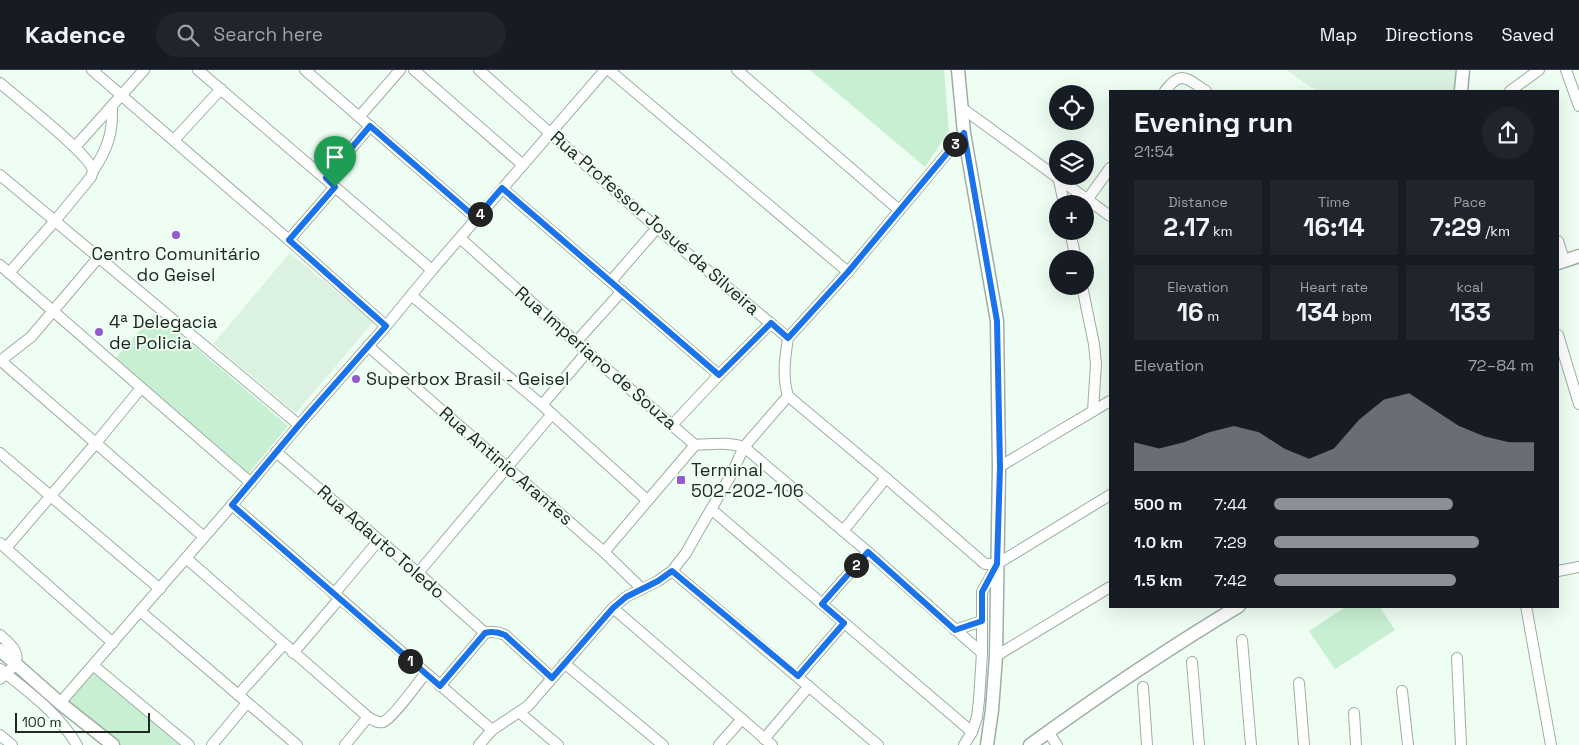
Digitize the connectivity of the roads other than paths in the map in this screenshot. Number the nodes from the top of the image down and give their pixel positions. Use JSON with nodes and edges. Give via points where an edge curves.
{"nodes":[{"id":1,"x":92,"y":70,"type":"edge"},
{"id":2,"x":144,"y":70,"type":"edge"},
{"id":3,"x":198,"y":70,"type":"edge"},
{"id":4,"x":305,"y":70,"type":"edge"},
{"id":5,"x":400,"y":70,"type":"edge"},
{"id":6,"x":414,"y":70,"type":"edge"},
{"id":7,"x":478,"y":70,"type":"edge"},
{"id":8,"x":605,"y":70,"type":"edge"},
{"id":9,"x":609,"y":70,"type":"edge"},
{"id":10,"x":737,"y":70,"type":"edge"},
{"id":11,"x":958,"y":70,"type":"edge"},
{"id":12,"x":1463,"y":70,"type":"edge"},
{"id":13,"x":1539,"y":70,"type":"edge"},
{"id":14,"x":1566,"y":70,"type":"edge"},
{"id":15,"x":0,"y":83,"type":"edge"},
{"id":16,"x":220,"y":89,"type":"junction"},
{"id":17,"x":1166,"y":90,"type":"edge"},
{"id":18,"x":1204,"y":90,"type":"edge"},
{"id":19,"x":1460,"y":90,"type":"edge"},
{"id":20,"x":1511,"y":90,"type":"edge"},
{"id":21,"x":122,"y":95,"type":"junction"},
{"id":22,"x":112,"y":106,"type":"junction"},
{"id":23,"x":1579,"y":106,"type":"edge"},
{"id":24,"x":962,"y":108,"type":"junction"},
{"id":25,"x":360,"y":117,"type":"junction"},
{"id":26,"x":370,"y":126,"type":"junction"},
{"id":27,"x":550,"y":132,"type":"junction"},
{"id":28,"x":964,"y":133,"type":"junction"},
{"id":29,"x":174,"y":140,"type":"junction"},
{"id":30,"x":75,"y":147,"type":"junction"},
{"id":31,"x":523,"y":165,"type":"junction"},
{"id":32,"x":1109,"y":169,"type":"edge"},
{"id":33,"x":1049,"y":173,"type":"edge"},
{"id":34,"x":92,"y":174,"type":"junction"},
{"id":35,"x":0,"y":175,"type":"edge"},
{"id":36,"x":326,"y":178,"type":"junction"},
{"id":37,"x":1066,"y":185,"type":"edge"},
{"id":38,"x":335,"y":187,"type":"junction"},
{"id":39,"x":502,"y":188,"type":"junction"},
{"id":40,"x":1080,"y":195,"type":"edge"},
{"id":41,"x":1091,"y":195,"type":"edge"},
{"id":42,"x":1094,"y":205,"type":"edge"},
{"id":43,"x":899,"y":210,"type":"junction"},
{"id":44,"x":1109,"y":215,"type":"edge"},
{"id":45,"x":476,"y":218,"type":"junction"},
{"id":46,"x":54,"y":222,"type":"junction"},
{"id":47,"x":657,"y":228,"type":"junction"},
{"id":48,"x":460,"y":238,"type":"junction"},
{"id":49,"x":289,"y":240,"type":"junction"},
{"id":50,"x":1559,"y":248,"type":"edge"},
{"id":51,"x":1579,"y":256,"type":"edge"},
{"id":52,"x":98,"y":258,"type":"junction"},
{"id":53,"x":1561,"y":262,"type":"edge"},
{"id":54,"x":0,"y":265,"type":"edge"},
{"id":55,"x":432,"y":270,"type":"junction"},
{"id":56,"x":848,"y":272,"type":"junction"},
{"id":57,"x":9,"y":273,"type":"junction"},
{"id":58,"x":611,"y":281,"type":"junction"},
{"id":59,"x":622,"y":290,"type":"junction"},
{"id":60,"x":411,"y":295,"type":"junction"},
{"id":61,"x":1084,"y":295,"type":"edge"},
{"id":62,"x":53,"y":311,"type":"junction"},
{"id":63,"x":771,"y":323,"type":"junction"},
{"id":64,"x":386,"y":326,"type":"junction"},
{"id":65,"x":788,"y":338,"type":"junction"},
{"id":66,"x":1559,"y":338,"type":"edge"},
{"id":67,"x":576,"y":342,"type":"junction"},
{"id":68,"x":368,"y":346,"type":"junction"},
{"id":69,"x":587,"y":352,"type":"junction"},
{"id":70,"x":0,"y":361,"type":"edge"},
{"id":71,"x":719,"y":375,"type":"junction"},
{"id":72,"x":141,"y":388,"type":"junction"},
{"id":73,"x":788,"y":396,"type":"junction"},
{"id":74,"x":1109,"y":402,"type":"edge"},
{"id":75,"x":1579,"y":404,"type":"edge"},
{"id":76,"x":542,"y":405,"type":"junction"},
{"id":77,"x":1092,"y":411,"type":"junction"},
{"id":78,"x":552,"y":414,"type":"junction"},
{"id":79,"x":299,"y":425,"type":"junction"},
{"id":80,"x":672,"y":426,"type":"junction"},
{"id":81,"x":96,"y":443,"type":"junction"},
{"id":82,"x":695,"y":445,"type":"junction"},
{"id":83,"x":744,"y":447,"type":"junction"},
{"id":84,"x":276,"y":452,"type":"junction"},
{"id":85,"x":0,"y":453,"type":"edge"},
{"id":86,"x":508,"y":467,"type":"junction"},
{"id":87,"x":1000,"y":467,"type":"junction"},
{"id":88,"x":886,"y":478,"type":"junction"},
{"id":89,"x":251,"y":483,"type":"junction"},
{"id":90,"x":51,"y":496,"type":"junction"},
{"id":91,"x":1109,"y":496,"type":"edge"},
{"id":92,"x":648,"y":500,"type":"junction"},
{"id":93,"x":232,"y":505,"type":"junction"},
{"id":94,"x":711,"y":509,"type":"junction"},
{"id":95,"x":843,"y":531,"type":"junction"},
{"id":96,"x":204,"y":537,"type":"junction"},
{"id":97,"x":378,"y":540,"type":"junction"},
{"id":98,"x":2,"y":546,"type":"edge"},
{"id":99,"x":604,"y":552,"type":"junction"},
{"id":100,"x":868,"y":552,"type":"junction"},
{"id":101,"x":186,"y":558,"type":"junction"},
{"id":102,"x":997,"y":564,"type":"junction"},
{"id":103,"x":1579,"y":567,"type":"edge"},
{"id":104,"x":672,"y":571,"type":"junction"},
{"id":105,"x":1559,"y":572,"type":"edge"},
{"id":106,"x":418,"y":573,"type":"junction"},
{"id":107,"x":160,"y":588,"type":"junction"},
{"id":108,"x":642,"y":588,"type":"junction"},
{"id":109,"x":1109,"y":588,"type":"edge"},
{"id":110,"x":336,"y":597,"type":"junction"},
{"id":111,"x":822,"y":604,"type":"junction"},
{"id":112,"x":613,"y":608,"type":"junction"},
{"id":113,"x":1236,"y":608,"type":"edge"},
{"id":114,"x":1526,"y":608,"type":"edge"},
{"id":115,"x":140,"y":610,"type":"junction"},
{"id":116,"x":982,"y":621,"type":"junction"},
{"id":117,"x":844,"y":623,"type":"junction"},
{"id":118,"x":955,"y":630,"type":"junction"},
{"id":119,"x":485,"y":633,"type":"junction"},
{"id":120,"x":0,"y":635,"type":"edge"},
{"id":121,"x":1242,"y":640,"type":"dead end"},
{"id":122,"x":113,"y":643,"type":"junction"},
{"id":123,"x":284,"y":644,"type":"junction"},
{"id":124,"x":0,"y":650,"type":"edge"},
{"id":125,"x":293,"y":652,"type":"junction"},
{"id":126,"x":982,"y":653,"type":"junction"},
{"id":127,"x":996,"y":656,"type":"junction"},
{"id":128,"x":1457,"y":658,"type":"dead end"},
{"id":129,"x":1192,"y":662,"type":"dead end"},
{"id":130,"x":564,"y":663,"type":"junction"},
{"id":131,"x":15,"y":664,"type":"junction"},
{"id":132,"x":94,"y":666,"type":"junction"},
{"id":133,"x":2,"y":674,"type":"edge"},
{"id":134,"x":425,"y":674,"type":"junction"},
{"id":135,"x":798,"y":676,"type":"junction"},
{"id":136,"x":552,"y":678,"type":"junction"},
{"id":137,"x":1299,"y":683,"type":"dead end"},
{"id":138,"x":440,"y":686,"type":"junction"},
{"id":139,"x":809,"y":686,"type":"junction"},
{"id":140,"x":1143,"y":687,"type":"dead end"},
{"id":141,"x":1402,"y":690,"type":"dead end"},
{"id":142,"x":238,"y":695,"type":"junction"},
{"id":143,"x":60,"y":702,"type":"junction"},
{"id":144,"x":248,"y":703,"type":"junction"},
{"id":145,"x":520,"y":713,"type":"junction"},
{"id":146,"x":1354,"y":713,"type":"dead end"},
{"id":147,"x":368,"y":717,"type":"junction"},
{"id":148,"x":742,"y":719,"type":"junction"},
{"id":149,"x":492,"y":730,"type":"junction"},
{"id":150,"x":972,"y":732,"type":"junction"},
{"id":151,"x":1048,"y":732,"type":"junction"},
{"id":152,"x":0,"y":735,"type":"edge"},
{"id":153,"x":768,"y":742,"type":"edge"},
{"id":154,"x":12,"y":745,"type":"edge"},
{"id":155,"x":78,"y":745,"type":"edge"},
{"id":156,"x":113,"y":745,"type":"edge"},
{"id":157,"x":189,"y":745,"type":"edge"},
{"id":158,"x":212,"y":745,"type":"edge"},
{"id":159,"x":297,"y":745,"type":"edge"},
{"id":160,"x":345,"y":745,"type":"edge"},
{"id":161,"x":479,"y":745,"type":"edge"},
{"id":162,"x":558,"y":745,"type":"edge"},
{"id":163,"x":663,"y":745,"type":"edge"},
{"id":164,"x":719,"y":745,"type":"edge"},
{"id":165,"x":878,"y":745,"type":"edge"},
{"id":166,"x":964,"y":745,"type":"edge"},
{"id":167,"x":987,"y":745,"type":"edge"},
{"id":168,"x":1030,"y":745,"type":"edge"},
{"id":169,"x":1057,"y":745,"type":"edge"},
{"id":170,"x":1147,"y":745,"type":"edge"},
{"id":171,"x":1199,"y":745,"type":"edge"},
{"id":172,"x":1252,"y":745,"type":"edge"},
{"id":173,"x":1304,"y":745,"type":"edge"},
{"id":174,"x":1356,"y":745,"type":"edge"},
{"id":175,"x":1408,"y":745,"type":"edge"},
{"id":176,"x":1460,"y":745,"type":"edge"},
{"id":177,"x":1551,"y":745,"type":"edge"}],
"edges":[{"from":1,"to":21,"type":"street"},
{"from":2,"to":21,"type":"street"},
{"from":3,"to":16,"type":"street"},
{"from":4,"to":25,"type":"street"},
{"from":5,"to":25,"type":"street"},
{"from":6,"to":31,"type":"street"},
{"from":7,"to":27,"type":"street","name":"Rua Professor Josué da Silveira"},
{"from":8,"to":27,"type":"street"},
{"from":9,"to":56,"type":"street"},
{"from":10,"to":43,"type":"street"},
{"from":11,"to":24,"type":"main road"},
{"from":12,"to":19,"type":"main road"},
{"from":13,"to":20,"type":"street"},
{"from":14,"to":23,"type":"street"},
{"from":15,"to":30,"type":"street"},
{"from":16,"to":29,"type":"street"},
{"from":16,"to":36,"type":"street"},
{"from":17,"to":18,"type":"street","via":[[1180,77]]},
{"from":21,"to":22,"type":"street"},
{"from":21,"to":29,"type":"street"},
{"from":22,"to":30,"type":"street"},
{"from":22,"to":34,"type":"street","via":[[113,126]]},
{"from":24,"to":28,"type":"main road"},
{"from":24,"to":33,"type":"street"},
{"from":25,"to":26,"type":"street"},
{"from":26,"to":36,"type":"street"},
{"from":26,"to":45,"type":"street"},
{"from":27,"to":31,"type":"street"},
{"from":27,"to":47,"type":"street","name":"Rua Professor Josué da Silveira"},
{"from":28,"to":43,"type":"street"},
{"from":28,"to":87,"type":"main road","via":[[997,321]]},
{"from":29,"to":49,"type":"street"},
{"from":30,"to":34,"type":"street","via":[[89,162]]},
{"from":31,"to":39,"type":"street"},
{"from":32,"to":41,"type":"street"},
{"from":34,"to":46,"type":"street"},
{"from":35,"to":46,"type":"street"},
{"from":36,"to":38,"type":"street"},
{"from":37,"to":40,"type":"street"},
{"from":38,"to":49,"type":"street"},
{"from":38,"to":55,"type":"street"},
{"from":39,"to":45,"type":"street"},
{"from":39,"to":58,"type":"street"},
{"from":42,"to":44,"type":"street"},
{"from":43,"to":56,"type":"street"},
{"from":45,"to":48,"type":"street"},
{"from":46,"to":52,"type":"street"},
{"from":46,"to":57,"type":"street"},
{"from":47,"to":58,"type":"street"},
{"from":47,"to":63,"type":"street","name":"Rua Professor Josué da Silveira"},
{"from":48,"to":55,"type":"street"},
{"from":48,"to":67,"type":"street","name":"Rua Imperiano de Souza"},
{"from":49,"to":64,"type":"street"},
{"from":50,"to":53,"type":"street"},
{"from":51,"to":53,"type":"main road"},
{"from":52,"to":62,"type":"street"},
{"from":52,"to":79,"type":"street"},
{"from":54,"to":57,"type":"street"},
{"from":55,"to":60,"type":"street"},
{"from":56,"to":65,"type":"street"},
{"from":57,"to":62,"type":"street"},
{"from":58,"to":59,"type":"street"},
{"from":59,"to":67,"type":"street"},
{"from":59,"to":71,"type":"street"},
{"from":60,"to":64,"type":"street"},
{"from":60,"to":76,"type":"street"},
{"from":61,"to":77,"type":"street","via":[[1096,364]]},
{"from":62,"to":70,"type":"street","via":[[30,338]]},
{"from":62,"to":72,"type":"street"},
{"from":63,"to":65,"type":"street","name":"Rua Professor Josué da Silveira"},
{"from":63,"to":71,"type":"street"},
{"from":64,"to":68,"type":"street"},
{"from":65,"to":73,"type":"street","via":[[784,375]]},
{"from":66,"to":75,"type":"street"},
{"from":67,"to":69,"type":"street","name":"Rua Imperiano de Souza"},
{"from":68,"to":79,"type":"street"},
{"from":68,"to":86,"type":"street","name":"Rua Antinio Arantes"},
{"from":69,"to":76,"type":"street"},
{"from":69,"to":80,"type":"street","name":"Rua Imperiano de Souza"},
{"from":70,"to":81,"type":"street"},
{"from":71,"to":80,"type":"street"},
{"from":72,"to":81,"type":"street"},
{"from":72,"to":89,"type":"street"},
{"from":73,"to":83,"type":"street"},
{"from":73,"to":88,"type":"street"},
{"from":74,"to":77,"type":"street"},
{"from":76,"to":78,"type":"street"},
{"from":77,"to":87,"type":"street"},
{"from":78,"to":86,"type":"street"},
{"from":78,"to":92,"type":"street"},
{"from":79,"to":84,"type":"street"},
{"from":80,"to":82,"type":"street","name":"Rua Imperiano de Souza"},
{"from":81,"to":90,"type":"street"},
{"from":81,"to":96,"type":"street"},
{"from":82,"to":83,"type":"street","via":[[724,443]]},
{"from":82,"to":92,"type":"street"},
{"from":83,"to":94,"type":"street"},
{"from":83,"to":95,"type":"street"},
{"from":84,"to":89,"type":"street"},
{"from":84,"to":97,"type":"street","name":"Rua Adauto Toledo"},
{"from":85,"to":90,"type":"street"},
{"from":86,"to":99,"type":"street","name":"Rua Antinio Arantes"},
{"from":86,"to":106,"type":"street"},
{"from":87,"to":102,"type":"main road"},
{"from":88,"to":95,"type":"street"},
{"from":88,"to":102,"type":"street","via":[[985,564]]},
{"from":89,"to":93,"type":"street"},
{"from":90,"to":98,"type":"street"},
{"from":90,"to":107,"type":"street"},
{"from":91,"to":102,"type":"street"},
{"from":92,"to":99,"type":"street"},
{"from":93,"to":96,"type":"street"},
{"from":93,"to":110,"type":"street"},
{"from":94,"to":104,"type":"street"},
{"from":94,"to":111,"type":"street"},
{"from":95,"to":100,"type":"street"},
{"from":96,"to":101,"type":"street"},
{"from":97,"to":106,"type":"street","name":"Rua Adauto Toledo"},
{"from":97,"to":110,"type":"street"},
{"from":98,"to":122,"type":"street"},
{"from":99,"to":108,"type":"street","name":"Rua Antinio Arantes"},
{"from":100,"to":111,"type":"street"},
{"from":100,"to":118,"type":"street"},
{"from":101,"to":107,"type":"street"},
{"from":101,"to":123,"type":"street"},
{"from":102,"to":116,"type":"street","via":[[982,592]]},
{"from":102,"to":127,"type":"main road"},
{"from":103,"to":105,"type":"street"},
{"from":104,"to":108,"type":"street"},
{"from":104,"to":135,"type":"street"},
{"from":106,"to":119,"type":"street","name":"Rua Adauto Toledo"},
{"from":107,"to":115,"type":"street"},
{"from":108,"to":112,"type":"street"},
{"from":109,"to":127,"type":"street"},
{"from":110,"to":125,"type":"street"},
{"from":110,"to":134,"type":"street"},
{"from":111,"to":117,"type":"street"},
{"from":112,"to":130,"type":"street"},
{"from":112,"to":148,"type":"street"},
{"from":113,"to":151,"type":"main road","via":[[1117,683]]},
{"from":114,"to":177,"type":"street"},
{"from":115,"to":122,"type":"street"},
{"from":115,"to":142,"type":"street"},
{"from":116,"to":118,"type":"street"},
{"from":116,"to":126,"type":"street"},
{"from":117,"to":135,"type":"street"},
{"from":117,"to":150,"type":"street"},
{"from":118,"to":126,"type":"street"},
{"from":119,"to":136,"type":"street","via":[[505,635]]},
{"from":119,"to":138,"type":"street"},
{"from":120,"to":131,"type":"street","via":[[13,648]]},
{"from":121,"to":172,"type":"street"},
{"from":122,"to":132,"type":"street"},
{"from":123,"to":125,"type":"street"},
{"from":123,"to":142,"type":"street"},
{"from":124,"to":131,"type":"main road"},
{"from":125,"to":147,"type":"street"},
{"from":126,"to":150,"type":"street","via":[[980,700]]},
{"from":127,"to":167,"type":"main road"},
{"from":128,"to":176,"type":"street"},
{"from":129,"to":171,"type":"street"},
{"from":130,"to":136,"type":"street"},
{"from":130,"to":163,"type":"street"},
{"from":131,"to":133,"type":"street"},
{"from":131,"to":143,"type":"main road"},
{"from":132,"to":143,"type":"street"},
{"from":132,"to":157,"type":"street"},
{"from":133,"to":155,"type":"street","via":[[46,706]]},
{"from":134,"to":138,"type":"street"},
{"from":134,"to":147,"type":"street","via":[[386,721]]},
{"from":135,"to":139,"type":"street"},
{"from":136,"to":145,"type":"street"},
{"from":137,"to":173,"type":"street"},
{"from":138,"to":149,"type":"street"},
{"from":139,"to":153,"type":"street"},
{"from":139,"to":165,"type":"street"},
{"from":140,"to":170,"type":"street"},
{"from":141,"to":175,"type":"street"},
{"from":142,"to":144,"type":"street"},
{"from":143,"to":156,"type":"main road"},
{"from":144,"to":158,"type":"street"},
{"from":144,"to":159,"type":"street"},
{"from":145,"to":149,"type":"street"},
{"from":145,"to":162,"type":"street"},
{"from":146,"to":174,"type":"street"},
{"from":147,"to":160,"type":"street"},
{"from":148,"to":153,"type":"street"},
{"from":148,"to":164,"type":"street"},
{"from":149,"to":161,"type":"street"},
{"from":150,"to":166,"type":"street"},
{"from":151,"to":168,"type":"main road"},
{"from":151,"to":169,"type":"street"},
{"from":152,"to":154,"type":"street"}]}
